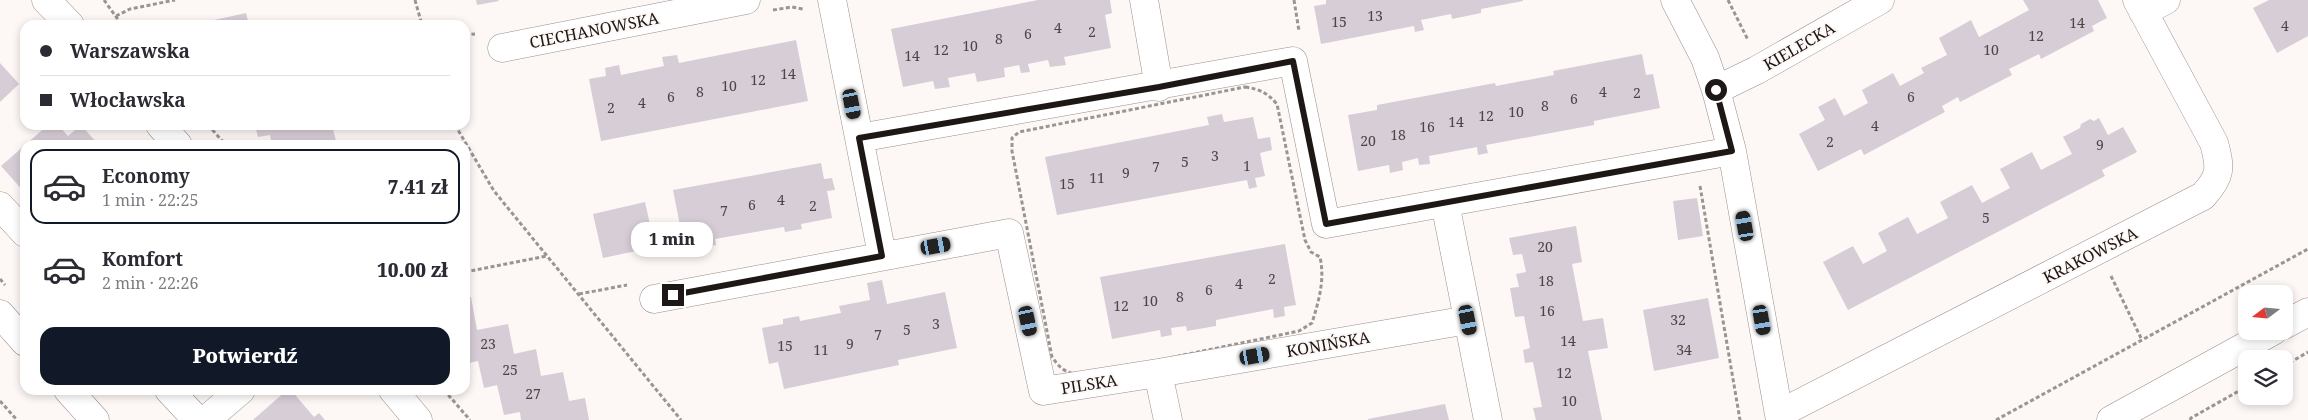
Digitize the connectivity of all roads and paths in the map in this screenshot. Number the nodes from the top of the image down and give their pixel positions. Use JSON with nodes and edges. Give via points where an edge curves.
{"nodes":[{"id":1,"x":46,"y":0,"type":"edge"},
{"id":2,"x":104,"y":0,"type":"edge"},
{"id":3,"x":175,"y":0,"type":"edge"},
{"id":4,"x":415,"y":0,"type":"edge"},
{"id":5,"x":746,"y":0,"type":"edge"},
{"id":6,"x":1144,"y":0,"type":"edge"},
{"id":7,"x":1294,"y":0,"type":"edge"},
{"id":8,"x":1675,"y":0,"type":"edge"},
{"id":9,"x":1880,"y":0,"type":"edge"},
{"id":10,"x":706,"y":4,"type":"edge"},
{"id":11,"x":2149,"y":4,"type":"edge"},
{"id":12,"x":820,"y":5,"type":"edge"},
{"id":13,"x":772,"y":10,"type":"dead end"},
{"id":14,"x":116,"y":16,"type":"junction"},
{"id":15,"x":65,"y":20,"type":"edge"},
{"id":16,"x":119,"y":20,"type":"edge"},
{"id":17,"x":421,"y":20,"type":"edge"},
{"id":18,"x":502,"y":48,"type":"dead end"},
{"id":19,"x":1297,"y":50,"type":"junction"},
{"id":20,"x":1159,"y":87,"type":"junction"},
{"id":21,"x":1716,"y":90,"type":"junction"},
{"id":22,"x":164,"y":130,"type":"edge"},
{"id":23,"x":212,"y":130,"type":"edge"},
{"id":24,"x":859,"y":138,"type":"junction"},
{"id":25,"x":174,"y":140,"type":"edge"},
{"id":26,"x":222,"y":140,"type":"edge"},
{"id":27,"x":470,"y":150,"type":"edge"},
{"id":28,"x":1732,"y":151,"type":"junction"},
{"id":29,"x":1445,"y":203,"type":"junction"},
{"id":30,"x":0,"y":206,"type":"edge"},
{"id":31,"x":20,"y":228,"type":"edge"},
{"id":32,"x":2308,"y":249,"type":"edge"},
{"id":33,"x":2099,"y":250,"type":"junction"},
{"id":34,"x":546,"y":256,"type":"junction"},
{"id":35,"x":882,"y":256,"type":"junction"},
{"id":36,"x":470,"y":271,"type":"edge"},
{"id":37,"x":643,"y":292,"type":"joint"},
{"id":38,"x":579,"y":294,"type":"junction"},
{"id":39,"x":2308,"y":312,"type":"edge"},
{"id":40,"x":0,"y":314,"type":"edge"},
{"id":41,"x":1468,"y":320,"type":"junction"},
{"id":42,"x":2293,"y":320,"type":"edge"},
{"id":43,"x":20,"y":336,"type":"edge"},
{"id":44,"x":2141,"y":338,"type":"junction"},
{"id":45,"x":2258,"y":340,"type":"edge"},
{"id":46,"x":2308,"y":352,"type":"edge"},
{"id":47,"x":1052,"y":357,"type":"joint"},
{"id":48,"x":2293,"y":361,"type":"edge"},
{"id":49,"x":1158,"y":373,"type":"junction"},
{"id":50,"x":2238,"y":392,"type":"edge"},
{"id":51,"x":72,"y":395,"type":"edge"},
{"id":52,"x":174,"y":395,"type":"edge"},
{"id":53,"x":235,"y":395,"type":"edge"},
{"id":54,"x":397,"y":395,"type":"edge"},
{"id":55,"x":448,"y":395,"type":"edge"},
{"id":56,"x":0,"y":401,"type":"edge"},
{"id":57,"x":2139,"y":413,"type":"edge"},
{"id":58,"x":1779,"y":417,"type":"edge"},
{"id":59,"x":17,"y":420,"type":"edge"},
{"id":60,"x":95,"y":420,"type":"edge"},
{"id":61,"x":196,"y":420,"type":"edge"},
{"id":62,"x":206,"y":420,"type":"edge"},
{"id":63,"x":418,"y":420,"type":"edge"},
{"id":64,"x":470,"y":420,"type":"edge"},
{"id":65,"x":681,"y":420,"type":"edge"},
{"id":66,"x":1168,"y":420,"type":"edge"},
{"id":67,"x":1488,"y":420,"type":"edge"},
{"id":68,"x":1996,"y":420,"type":"edge"},
{"id":69,"x":2111,"y":420,"type":"edge"},
{"id":70,"x":2190,"y":420,"type":"edge"}],
"edges":[{"from":1,"to":15,"type":"street"},
{"from":2,"to":14,"type":"path"},
{"from":3,"to":14,"type":"path","via":[[130,9]]},
{"from":4,"to":17,"type":"path"},
{"from":5,"to":10,"type":"street","name":"CIECHANOWSKA"},
{"from":6,"to":20,"type":"street"},
{"from":7,"to":19,"type":"path"},
{"from":8,"to":21,"type":"street"},
{"from":9,"to":21,"type":"street","name":"KIELECKA"},
{"from":10,"to":18,"type":"street","name":"CIECHANOWSKA"},
{"from":11,"to":33,"type":"street","name":"KRAKOWSKA","via":[[2214,143],[2220,164],[2214,184],[2202,196]]},
{"from":12,"to":13,"type":"path"},
{"from":12,"to":24,"type":"street"},
{"from":14,"to":16,"type":"path"},
{"from":19,"to":20,"type":"street"},
{"from":19,"to":29,"type":"street","via":[[1326,224]]},
{"from":20,"to":24,"type":"street"},
{"from":21,"to":28,"type":"street"},
{"from":22,"to":25,"type":"street"},
{"from":23,"to":26,"type":"path"},
{"from":24,"to":35,"type":"street"},
{"from":27,"to":34,"type":"path","via":[[494,191]]},
{"from":28,"to":29,"type":"street"},
{"from":28,"to":58,"type":"street"},
{"from":29,"to":41,"type":"street"},
{"from":30,"to":31,"type":"street"},
{"from":32,"to":44,"type":"path"},
{"from":33,"to":44,"type":"path"},
{"from":33,"to":58,"type":"street","name":"KRAKOWSKA"},
{"from":34,"to":36,"type":"path"},
{"from":34,"to":38,"type":"path"},
{"from":35,"to":37,"type":"street"},
{"from":35,"to":49,"type":"street","name":"PILSKA","via":[[1009,234],[1043,391]]},
{"from":37,"to":38,"type":"path"},
{"from":38,"to":65,"type":"path"},
{"from":39,"to":42,"type":"street"},
{"from":40,"to":43,"type":"street"},
{"from":41,"to":49,"type":"street","name":"KONIŃSKA"},
{"from":41,"to":67,"type":"street"},
{"from":44,"to":68,"type":"path"},
{"from":45,"to":57,"type":"street"},
{"from":46,"to":48,"type":"path"},
{"from":47,"to":47,"type":"path","via":[[1012,138],[1019,132],[1245,87],[1268,94],[1277,104],[1305,240],[1312,252],[1320,257],[1323,272],[1312,323],[1299,331],[1092,374],[1068,373]]},
{"from":49,"to":66,"type":"street"},
{"from":50,"to":70,"type":"path"},
{"from":51,"to":60,"type":"street"},
{"from":52,"to":61,"type":"street"},
{"from":53,"to":62,"type":"street"},
{"from":54,"to":63,"type":"street"},
{"from":55,"to":64,"type":"path"},
{"from":56,"to":59,"type":"path"},
{"from":57,"to":69,"type":"street"}]}
